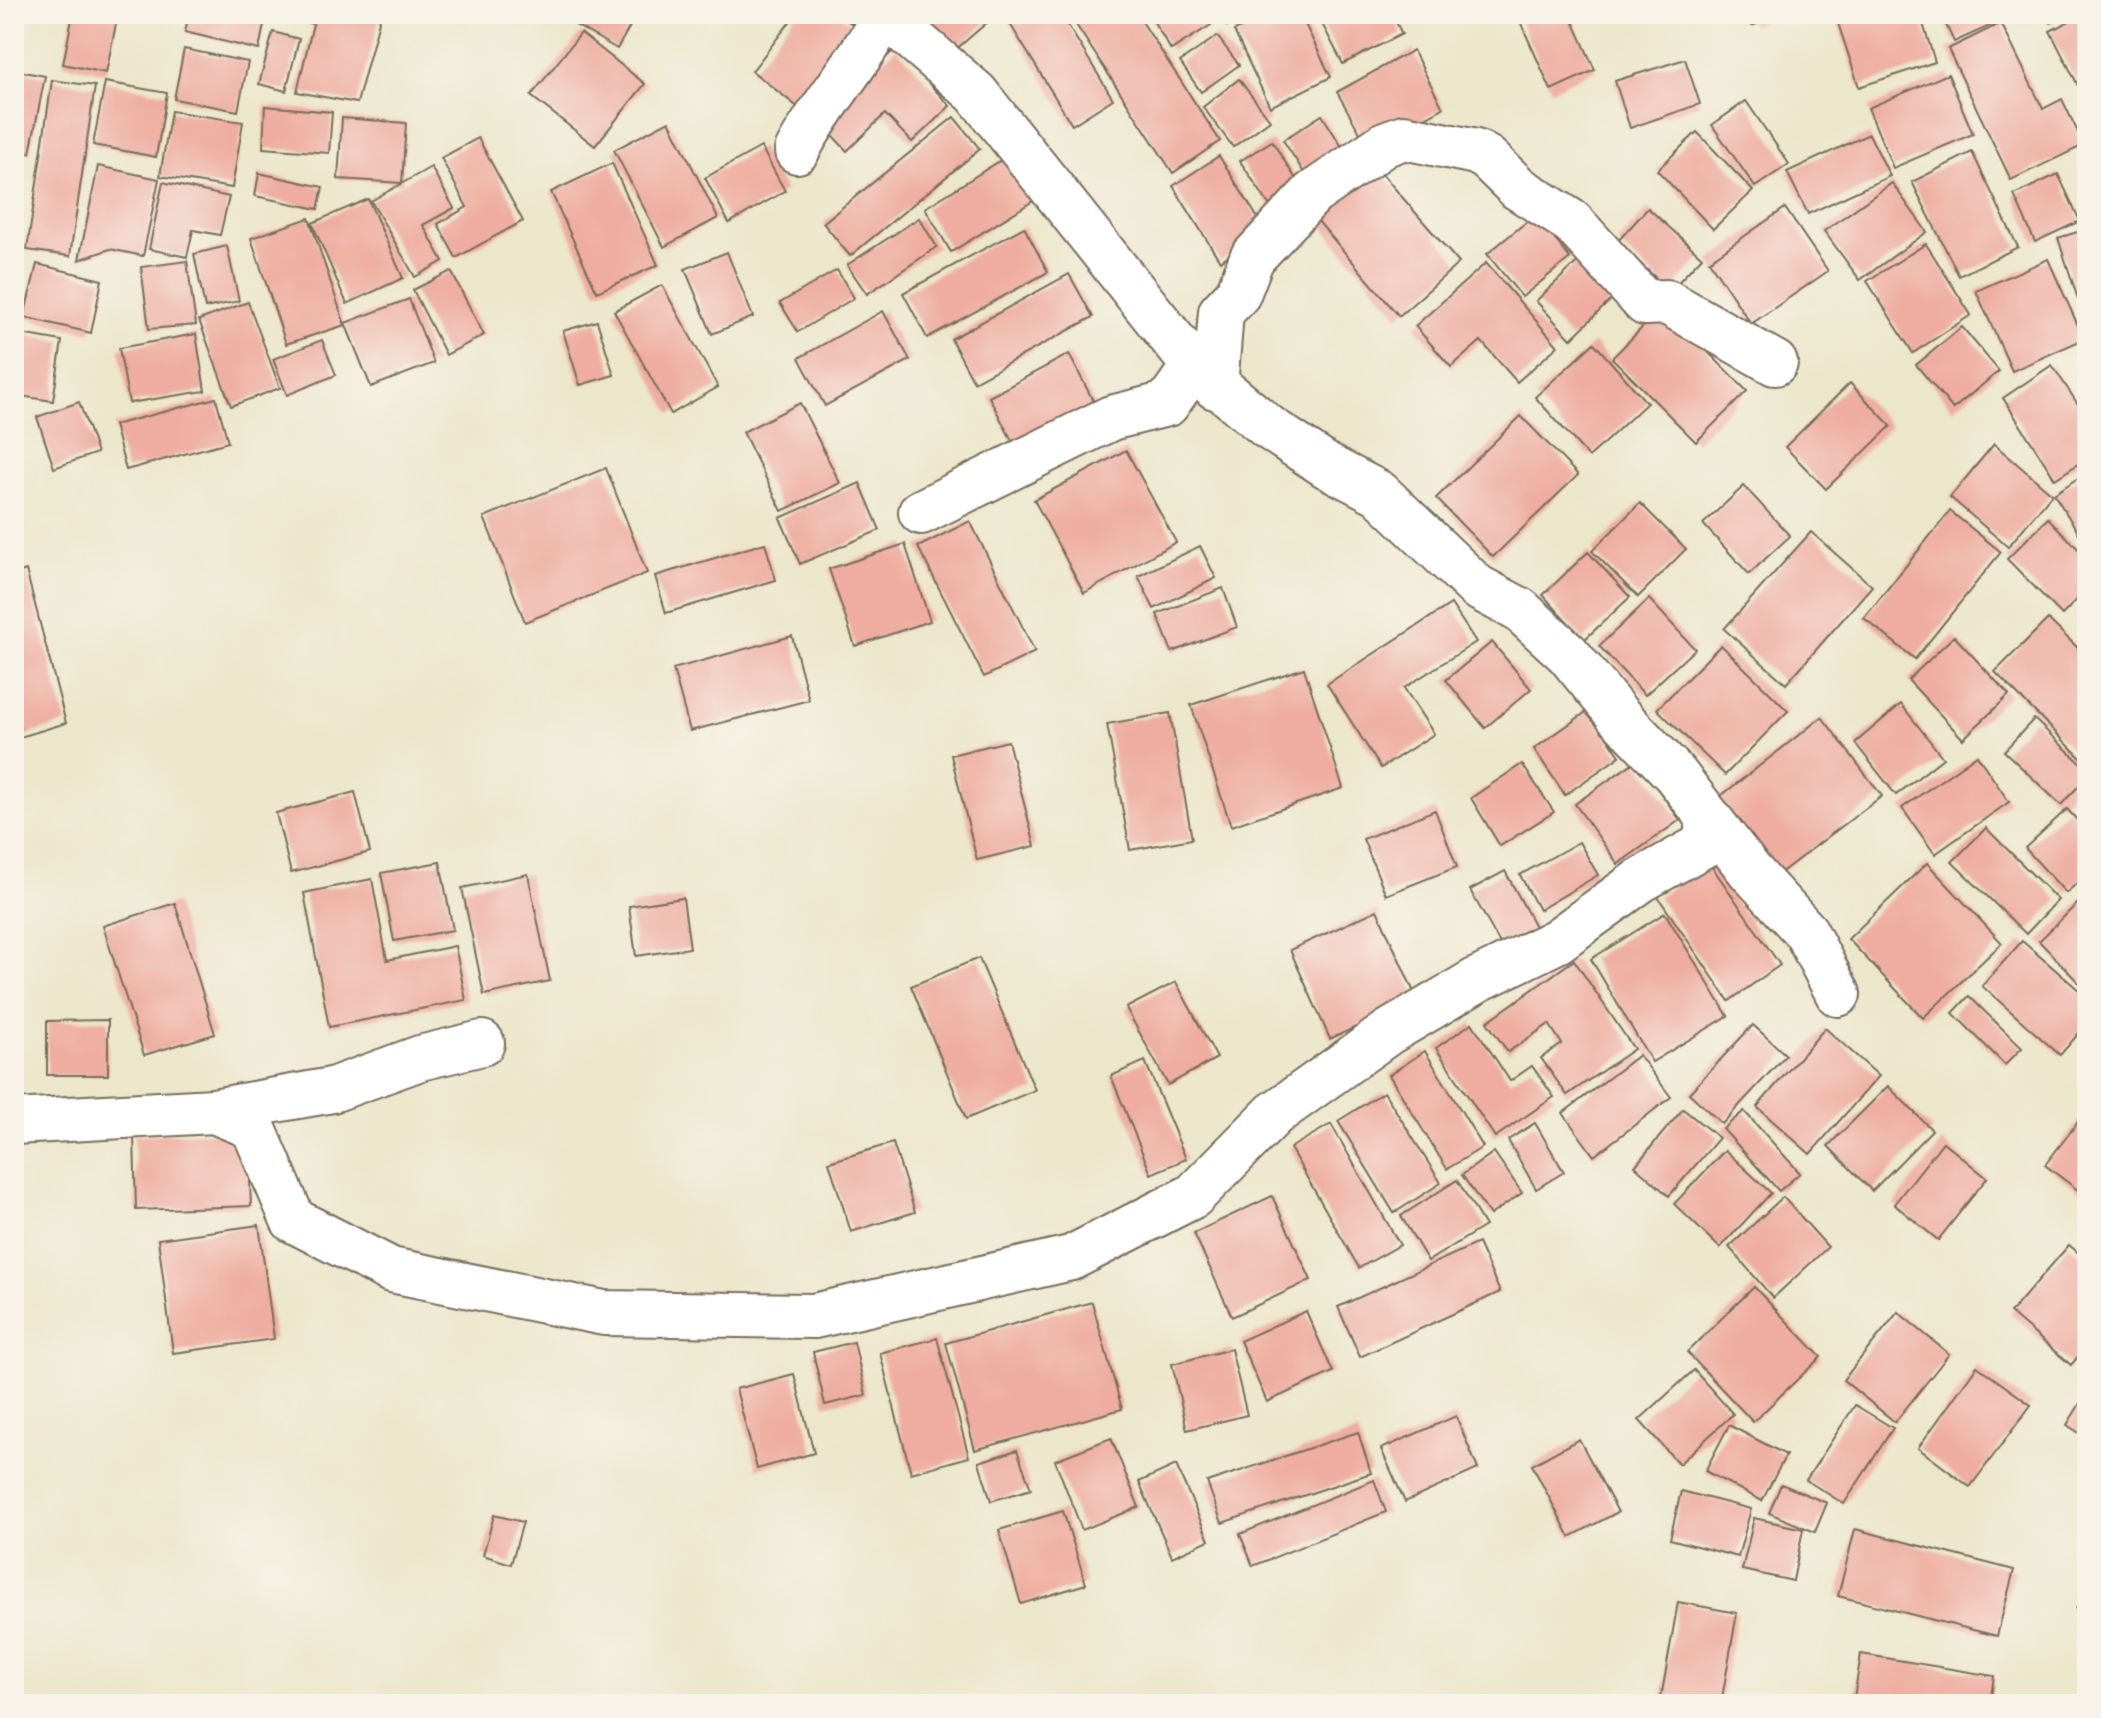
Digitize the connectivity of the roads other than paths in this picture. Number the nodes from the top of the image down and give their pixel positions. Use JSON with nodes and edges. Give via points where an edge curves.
{"nodes":[{"id":1,"x":885,"y":14,"type":"edge"},
{"id":2,"x":797,"y":151,"type":"dead end"},
{"id":3,"x":1775,"y":363,"type":"dead end"},
{"id":4,"x":1205,"y":376,"type":"junction"},
{"id":5,"x":921,"y":512,"type":"dead end"},
{"id":6,"x":1709,"y":822,"type":"junction"},
{"id":7,"x":1838,"y":994,"type":"dead end"},
{"id":8,"x":482,"y":1043,"type":"dead end"},
{"id":9,"x":214,"y":1111,"type":"junction"},
{"id":10,"x":14,"y":1122,"type":"edge"}],
"edges":[{"from":1,"to":2,"type":"street"},
{"from":1,"to":4,"type":"street","via":[[976,93]]},
{"from":3,"to":4,"type":"street","via":[[1667,302],[1645,303],[1572,222],[1518,188],[1487,158],[1404,137],[1313,193],[1252,258],[1238,294],[1221,312]]},
{"from":4,"to":5,"type":"street","via":[[1167,404],[1111,418]]},
{"from":4,"to":6,"type":"street","via":[[1268,427],[1379,493],[1477,587],[1520,610],[1568,654],[1675,774]]},
{"from":6,"to":7,"type":"street","via":[[1806,932]]},
{"from":6,"to":9,"type":"street","via":[[1704,845],[1641,880],[1557,941],[1389,1032],[1274,1114],[1193,1196],[1071,1258],[814,1316],[604,1313],[391,1270],[293,1220],[253,1127]]},
{"from":8,"to":9,"type":"street","via":[[420,1058],[332,1090]]},
{"from":9,"to":10,"type":"street"}]}
